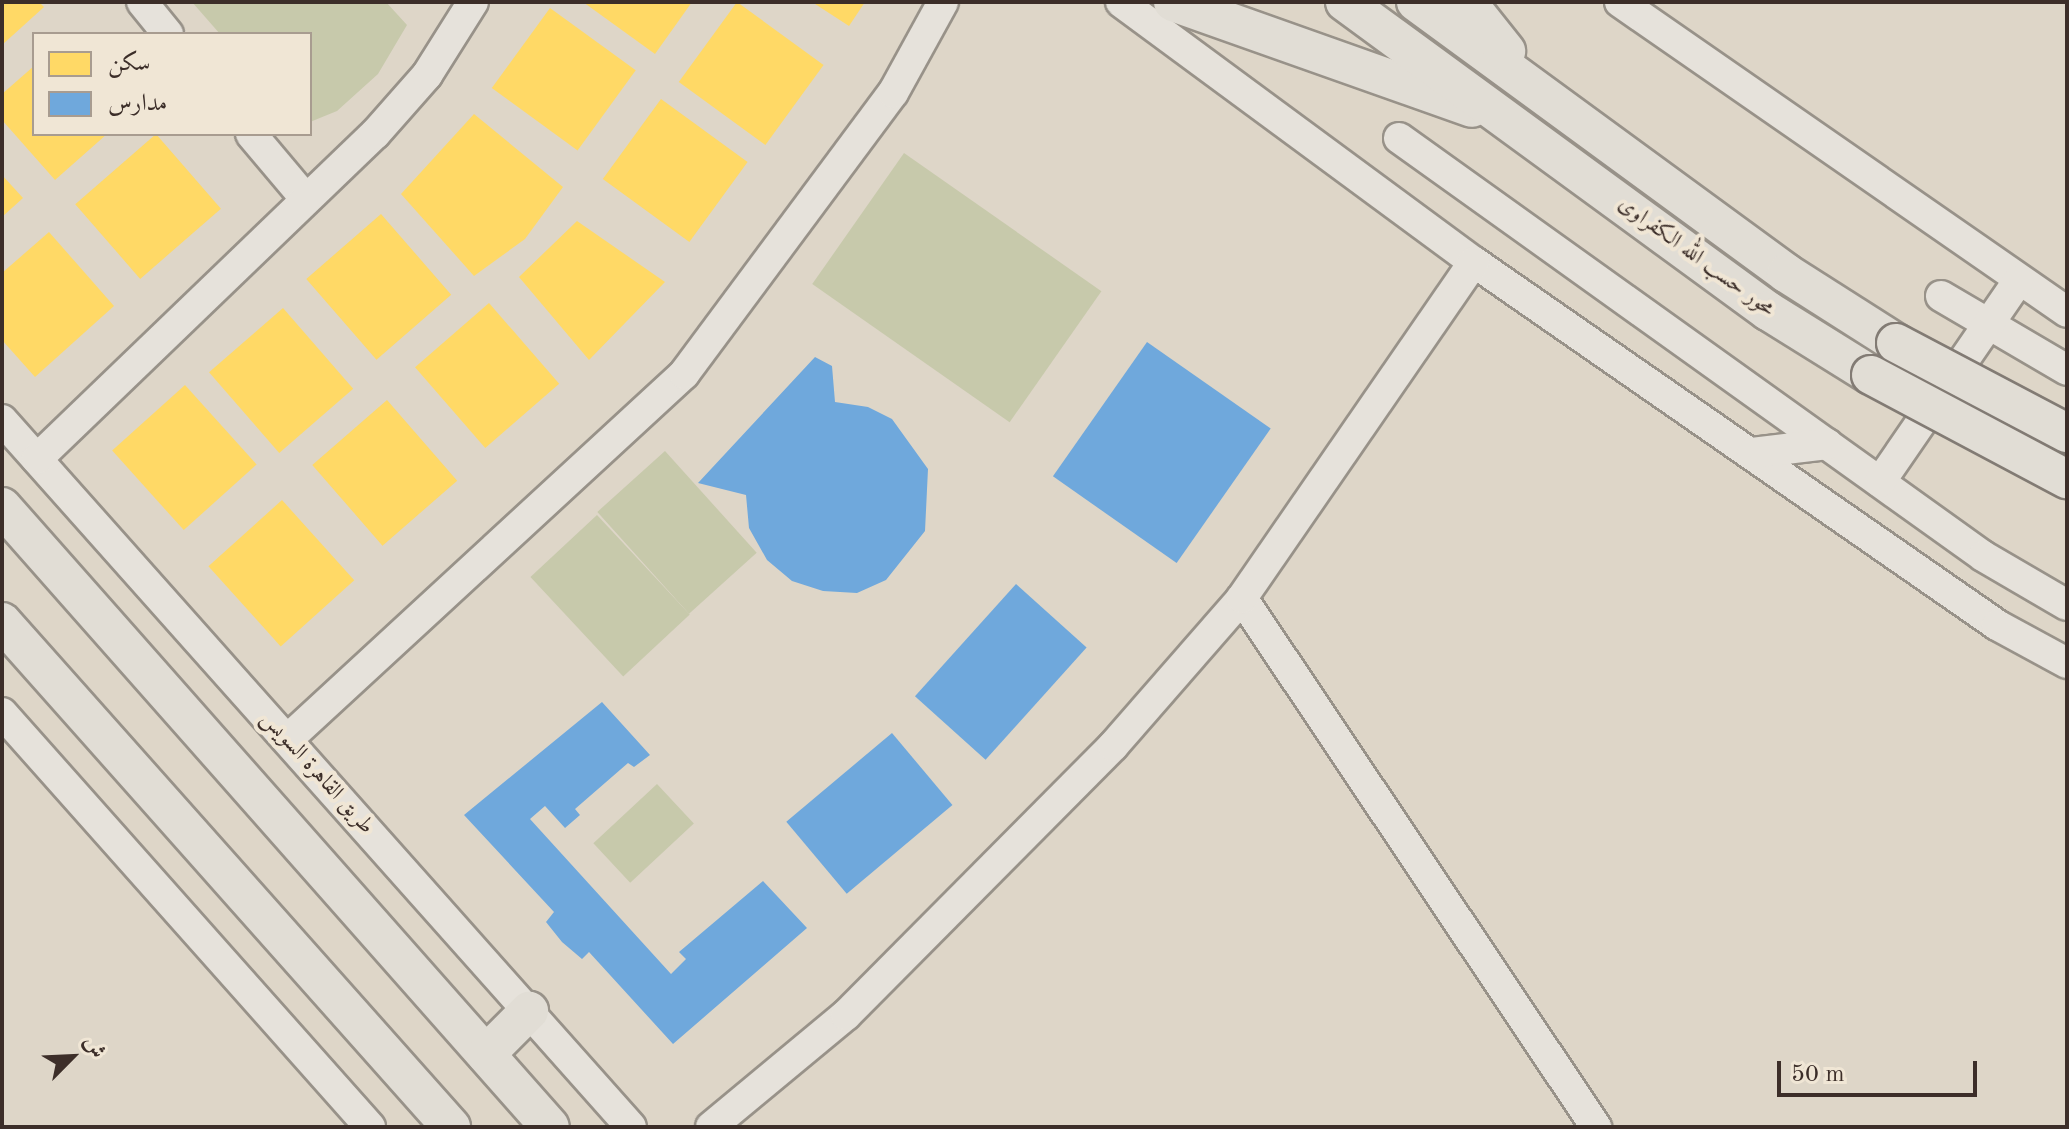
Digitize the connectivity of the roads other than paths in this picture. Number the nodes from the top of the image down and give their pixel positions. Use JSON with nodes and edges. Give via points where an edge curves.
{"nodes":[{"id":1,"x":142,"y":2,"type":"edge"},
{"id":2,"x":943,"y":2,"type":"edge"},
{"id":3,"x":1121,"y":2,"type":"edge"},
{"id":4,"x":1173,"y":2,"type":"edge"},
{"id":5,"x":1345,"y":2,"type":"edge"},
{"id":6,"x":1416,"y":2,"type":"edge"},
{"id":7,"x":1467,"y":2,"type":"edge"},
{"id":8,"x":1620,"y":2,"type":"edge"},
{"id":9,"x":460,"y":7,"type":"edge"},
{"id":10,"x":166,"y":32,"type":"edge"},
{"id":11,"x":1535,"y":88,"type":"junction"},
{"id":12,"x":1513,"y":123,"type":"junction"},
{"id":13,"x":253,"y":136,"type":"edge"},
{"id":14,"x":1399,"y":138,"type":"dead end"},
{"id":15,"x":304,"y":197,"type":"junction"},
{"id":16,"x":1474,"y":262,"type":"junction"},
{"id":17,"x":2018,"y":281,"type":"junction"},
{"id":18,"x":1941,"y":296,"type":"dead end"},
{"id":19,"x":2067,"y":312,"type":"edge"},
{"id":20,"x":1988,"y":325,"type":"junction"},
{"id":21,"x":2067,"y":370,"type":"edge"},
{"id":22,"x":2,"y":420,"type":"edge"},
{"id":23,"x":2067,"y":433,"type":"edge"},
{"id":24,"x":1827,"y":444,"type":"junction"},
{"id":25,"x":1752,"y":453,"type":"junction"},
{"id":26,"x":37,"y":459,"type":"junction"},
{"id":27,"x":2067,"y":479,"type":"edge"},
{"id":28,"x":1880,"y":482,"type":"junction"},
{"id":29,"x":2,"y":507,"type":"edge"},
{"id":30,"x":1242,"y":598,"type":"junction"},
{"id":31,"x":2067,"y":605,"type":"edge"},
{"id":32,"x":2,"y":622,"type":"edge"},
{"id":33,"x":2067,"y":663,"type":"edge"},
{"id":34,"x":2,"y":713,"type":"edge"},
{"id":35,"x":288,"y":739,"type":"junction"},
{"id":36,"x":529,"y":1011,"type":"junction"},
{"id":37,"x":486,"y":1054,"type":"junction"},
{"id":38,"x":370,"y":1127,"type":"edge"},
{"id":39,"x":451,"y":1127,"type":"edge"},
{"id":40,"x":550,"y":1127,"type":"edge"},
{"id":41,"x":631,"y":1127,"type":"edge"},
{"id":42,"x":711,"y":1127,"type":"edge"},
{"id":43,"x":1596,"y":1127,"type":"edge"}],
"edges":[{"from":1,"to":10,"type":"street"},
{"from":2,"to":35,"type":"street","via":[[893,93],[684,374]]},
{"from":3,"to":16,"type":"street"},
{"from":4,"to":12,"type":"main road"},
{"from":5,"to":12,"type":"main road","name":"محور حسب الله الكفراوى"},
{"from":6,"to":11,"type":"main road","name":"محور حسب الله الكفراوى"},
{"from":7,"to":11,"type":"main road"},
{"from":8,"to":17,"type":"street"},
{"from":9,"to":15,"type":"street","via":[[427,75],[375,134]]},
{"from":11,"to":23,"type":"main road","name":"محور حسب الله الكفراوى","bridge":true,"via":[[1786,273],[1896,343]]},
{"from":12,"to":27,"type":"main road","name":"محور حسب الله الكفراوى","bridge":true,"via":[[1768,311],[1871,375]]},
{"from":13,"to":15,"type":"street"},
{"from":14,"to":24,"type":"street"},
{"from":15,"to":26,"type":"street"},
{"from":16,"to":25,"type":"street"},
{"from":16,"to":30,"type":"street"},
{"from":17,"to":19,"type":"street"},
{"from":17,"to":20,"type":"street"},
{"from":18,"to":20,"type":"street"},
{"from":20,"to":21,"type":"street"},
{"from":20,"to":28,"type":"street"},
{"from":22,"to":26,"type":"street","name":"طريق القاهرة السويس"},
{"from":24,"to":25,"type":"street"},
{"from":24,"to":28,"type":"street"},
{"from":25,"to":33,"type":"street","via":[[1997,625]]},
{"from":26,"to":35,"type":"street","name":"طريق القاهرة السويس"},
{"from":28,"to":31,"type":"street","via":[[1983,556]]},
{"from":29,"to":37,"type":"main road"},
{"from":30,"to":42,"type":"street","via":[[1113,746],[980,885],[846,1015]]},
{"from":30,"to":43,"type":"street"},
{"from":32,"to":39,"type":"main road"},
{"from":34,"to":38,"type":"street"},
{"from":35,"to":36,"type":"street","name":"طريق القاهرة السويس"},
{"from":36,"to":37,"type":"main road"},
{"from":36,"to":41,"type":"street","name":"طريق القاهرة السويس"},
{"from":37,"to":40,"type":"main road"}]}
